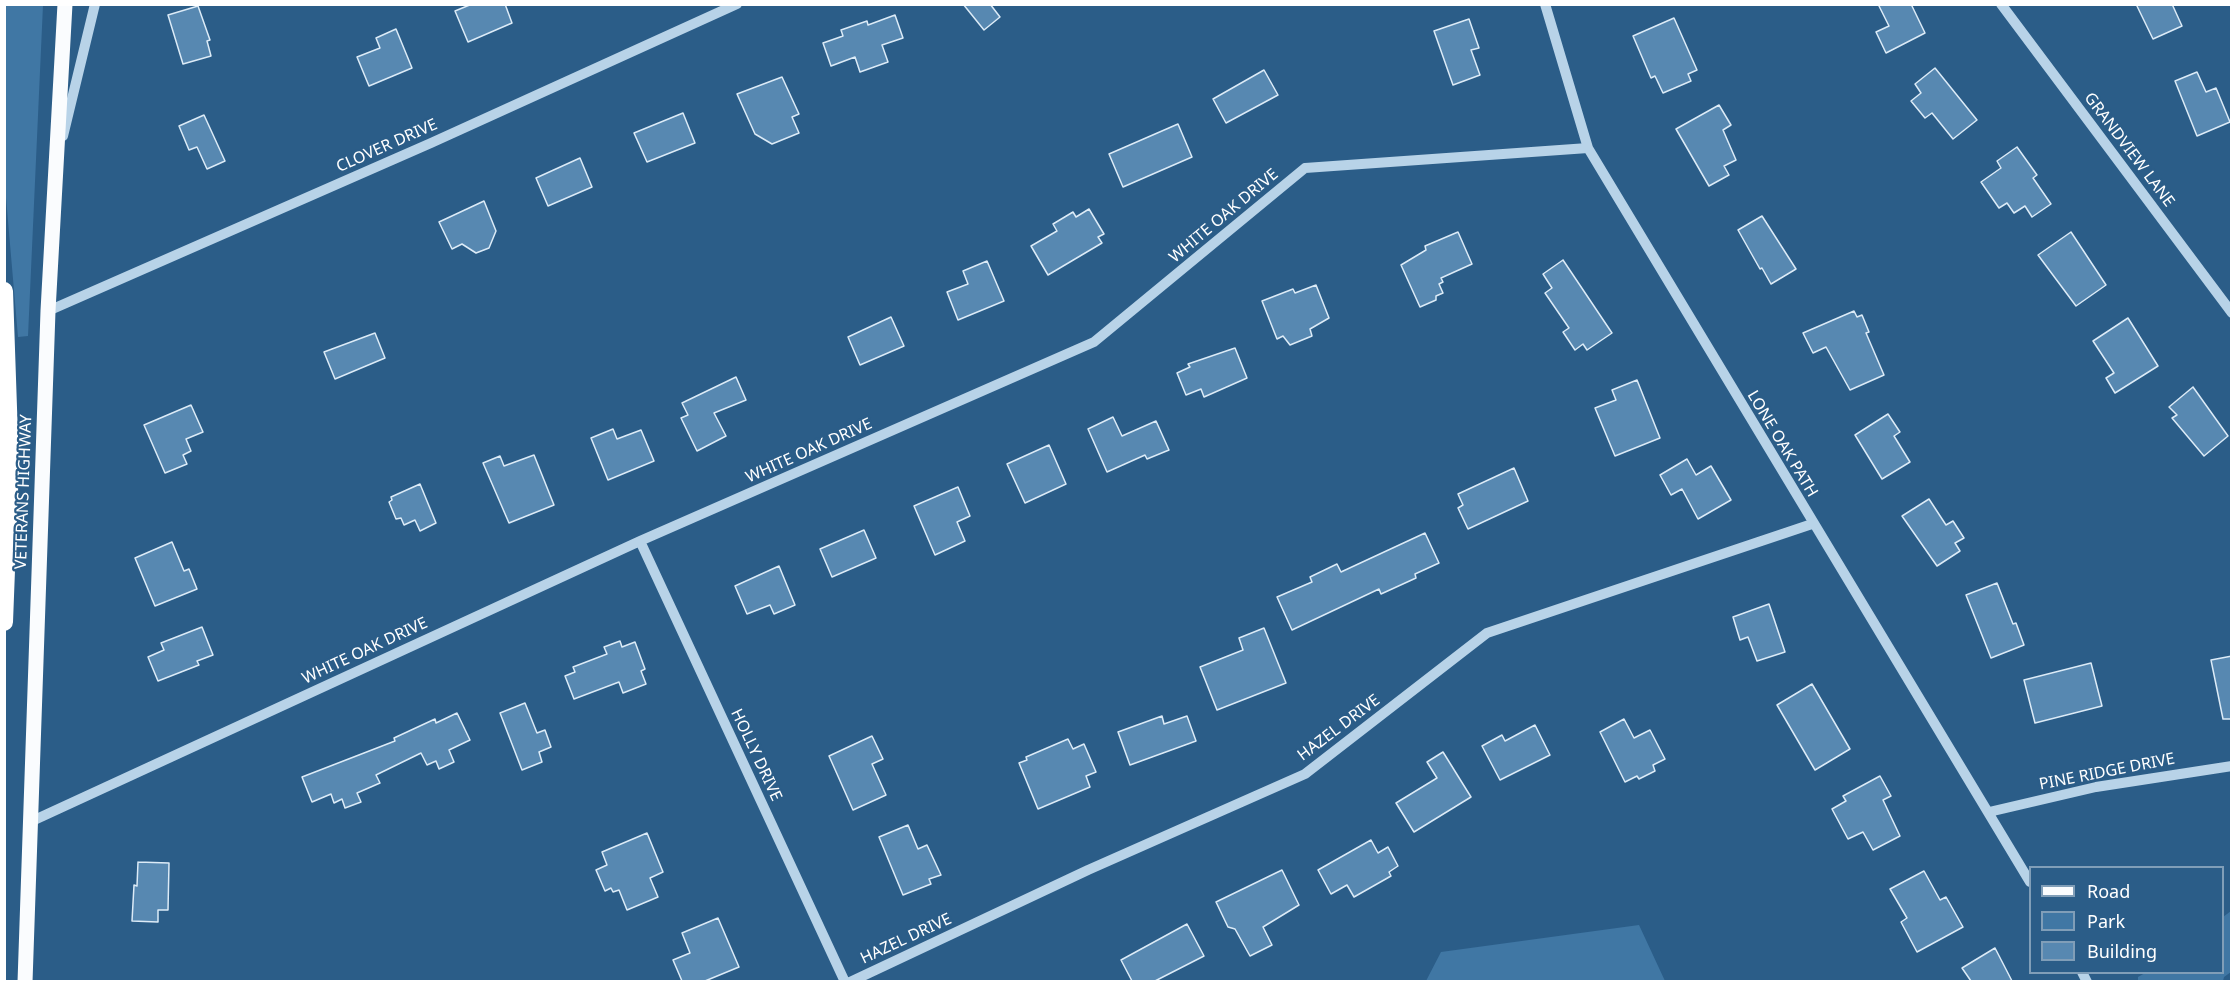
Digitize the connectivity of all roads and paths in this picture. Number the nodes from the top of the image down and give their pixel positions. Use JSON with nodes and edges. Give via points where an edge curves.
{"nodes":[{"id":1,"x":64,"y":4,"type":"edge"},
{"id":2,"x":95,"y":4,"type":"edge"},
{"id":3,"x":737,"y":4,"type":"edge"},
{"id":4,"x":1545,"y":4,"type":"edge"},
{"id":5,"x":2001,"y":4,"type":"edge"},
{"id":6,"x":1588,"y":148,"type":"junction"},
{"id":7,"x":55,"y":165,"type":"junction"},
{"id":8,"x":4,"y":291,"type":"edge"},
{"id":9,"x":48,"y":311,"type":"junction"},
{"id":10,"x":2232,"y":314,"type":"edge"},
{"id":11,"x":1812,"y":524,"type":"junction"},
{"id":12,"x":640,"y":541,"type":"junction"},
{"id":13,"x":4,"y":622,"type":"edge"},
{"id":14,"x":2232,"y":766,"type":"edge"},
{"id":15,"x":1989,"y":812,"type":"junction"},
{"id":16,"x":30,"y":822,"type":"junction"},
{"id":17,"x":2029,"y":879,"type":"edge"},
{"id":18,"x":25,"y":981,"type":"edge"},
{"id":19,"x":848,"y":981,"type":"edge"}],
"edges":[{"from":1,"to":7,"type":"main road","name":"VETERANS HIGHWAY"},
{"from":2,"to":7,"type":"street"},
{"from":3,"to":9,"type":"street","name":"CLOVER DRIVE"},
{"from":4,"to":6,"type":"street","name":"LONE OAK PATH"},
{"from":5,"to":10,"type":"street","name":"GRANDVIEW LANE"},
{"from":6,"to":11,"type":"street","name":"LONE OAK PATH"},
{"from":6,"to":12,"type":"street","name":"WHITE OAK DRIVE","via":[[1305,168],[1094,342]]},
{"from":7,"to":9,"type":"main road","name":"VETERANS HIGHWAY"},
{"from":8,"to":13,"type":"highway","via":[[10,466]]},
{"from":9,"to":16,"type":"main road","name":"VETERANS HIGHWAY"},
{"from":11,"to":15,"type":"street","name":"LONE OAK PATH"},
{"from":11,"to":19,"type":"street","name":"HAZEL DRIVE","via":[[1487,633],[1305,774]]},
{"from":12,"to":16,"type":"street","name":"WHITE OAK DRIVE"},
{"from":12,"to":19,"type":"street","name":"HOLLY DRIVE"},
{"from":14,"to":15,"type":"street","name":"PINE RIDGE DRIVE","via":[[2096,787]]},
{"from":15,"to":17,"type":"street","name":"LONE OAK PATH"},
{"from":16,"to":18,"type":"main road","name":"VETERANS HIGHWAY"}]}
